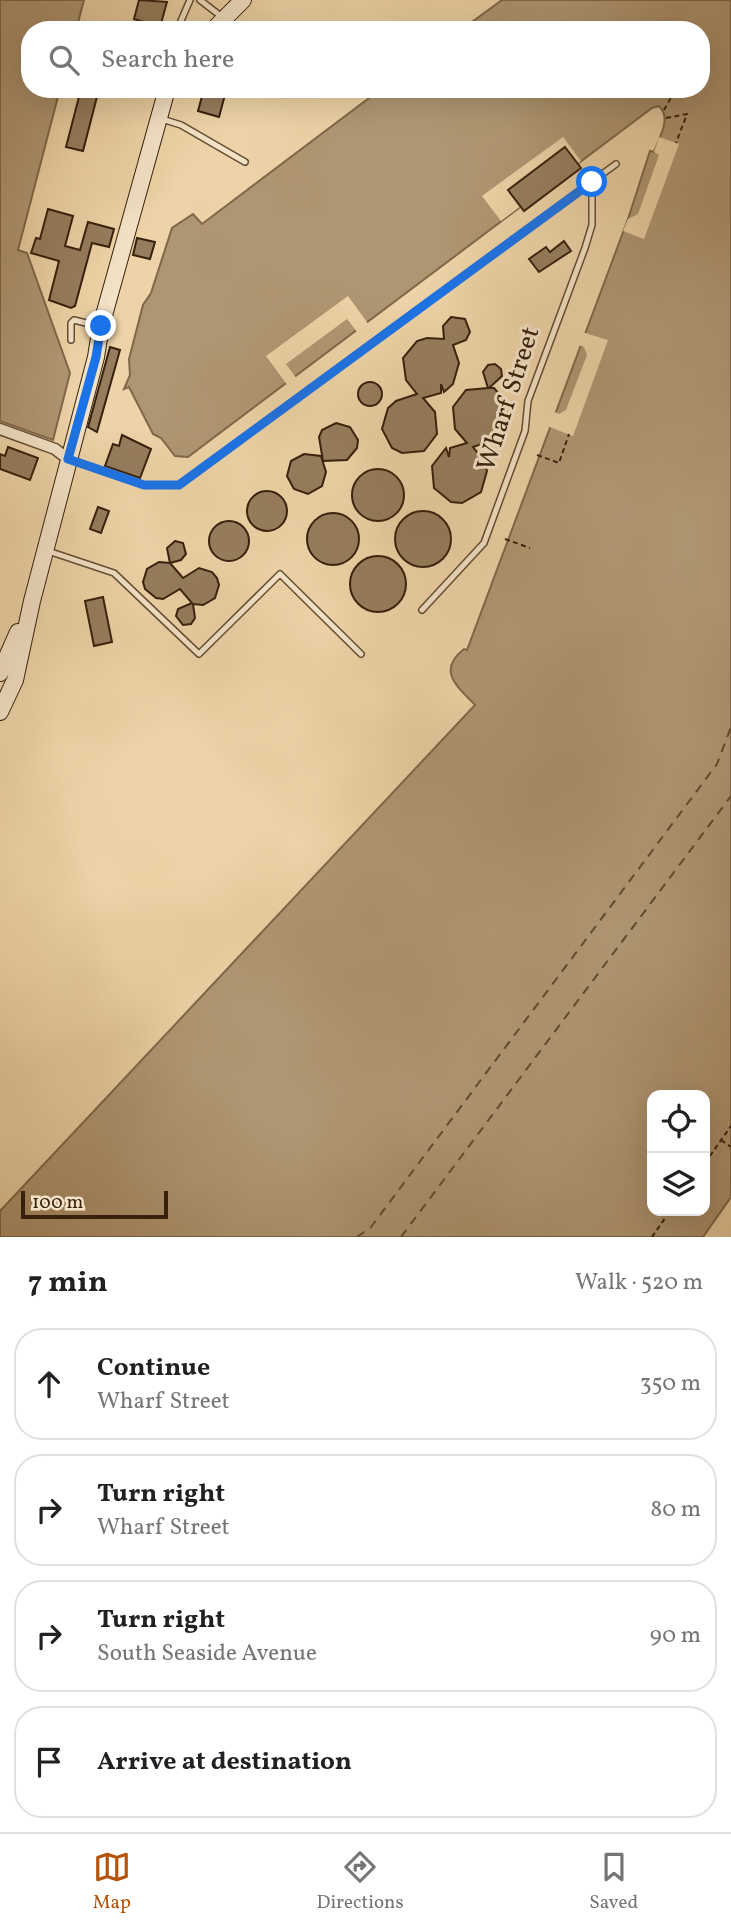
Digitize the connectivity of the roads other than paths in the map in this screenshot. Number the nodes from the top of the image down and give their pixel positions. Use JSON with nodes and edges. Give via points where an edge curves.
{"nodes":[{"id":1,"x":190,"y":0,"type":"edge"},
{"id":2,"x":243,"y":0,"type":"edge"},
{"id":3,"x":205,"y":1,"type":"edge"},
{"id":4,"x":181,"y":21,"type":"edge"},
{"id":5,"x":216,"y":21,"type":"edge"},
{"id":6,"x":221,"y":21,"type":"edge"},
{"id":7,"x":165,"y":98,"type":"edge"},
{"id":8,"x":159,"y":118,"type":"junction"},
{"id":9,"x":245,"y":162,"type":"dead end"},
{"id":10,"x":616,"y":164,"type":"dead end"},
{"id":11,"x":592,"y":182,"type":"junction"},
{"id":12,"x":101,"y":326,"type":"junction"},
{"id":13,"x":71,"y":340,"type":"dead end"},
{"id":14,"x":0,"y":429,"type":"edge"},
{"id":15,"x":68,"y":459,"type":"junction"},
{"id":16,"x":45,"y":550,"type":"junction"},
{"id":17,"x":422,"y":610,"type":"dead end"},
{"id":18,"x":361,"y":654,"type":"dead end"},
{"id":19,"x":5,"y":676,"type":"edge"},
{"id":20,"x":0,"y":712,"type":"edge"}],
"edges":[{"from":1,"to":4,"type":"lane"},
{"from":2,"to":6,"type":"street"},
{"from":3,"to":5,"type":"lane"},
{"from":7,"to":8,"type":"street"},
{"from":8,"to":9,"type":"lane"},
{"from":8,"to":12,"type":"street"},
{"from":10,"to":11,"type":"lane"},
{"from":11,"to":15,"type":"lane","via":[[179,485],[144,485]]},
{"from":11,"to":17,"type":"lane","name":"Wharf Street","via":[[592,225],[528,401],[525,431],[484,543]]},
{"from":12,"to":13,"type":"lane","via":[[74,320]]},
{"from":12,"to":15,"type":"street"},
{"from":14,"to":15,"type":"street","via":[[55,449]]},
{"from":15,"to":16,"type":"street"},
{"from":16,"to":18,"type":"lane","via":[[114,573],[199,654],[280,574]]},
{"from":16,"to":19,"type":"street"},
{"from":19,"to":20,"type":"street"}]}
